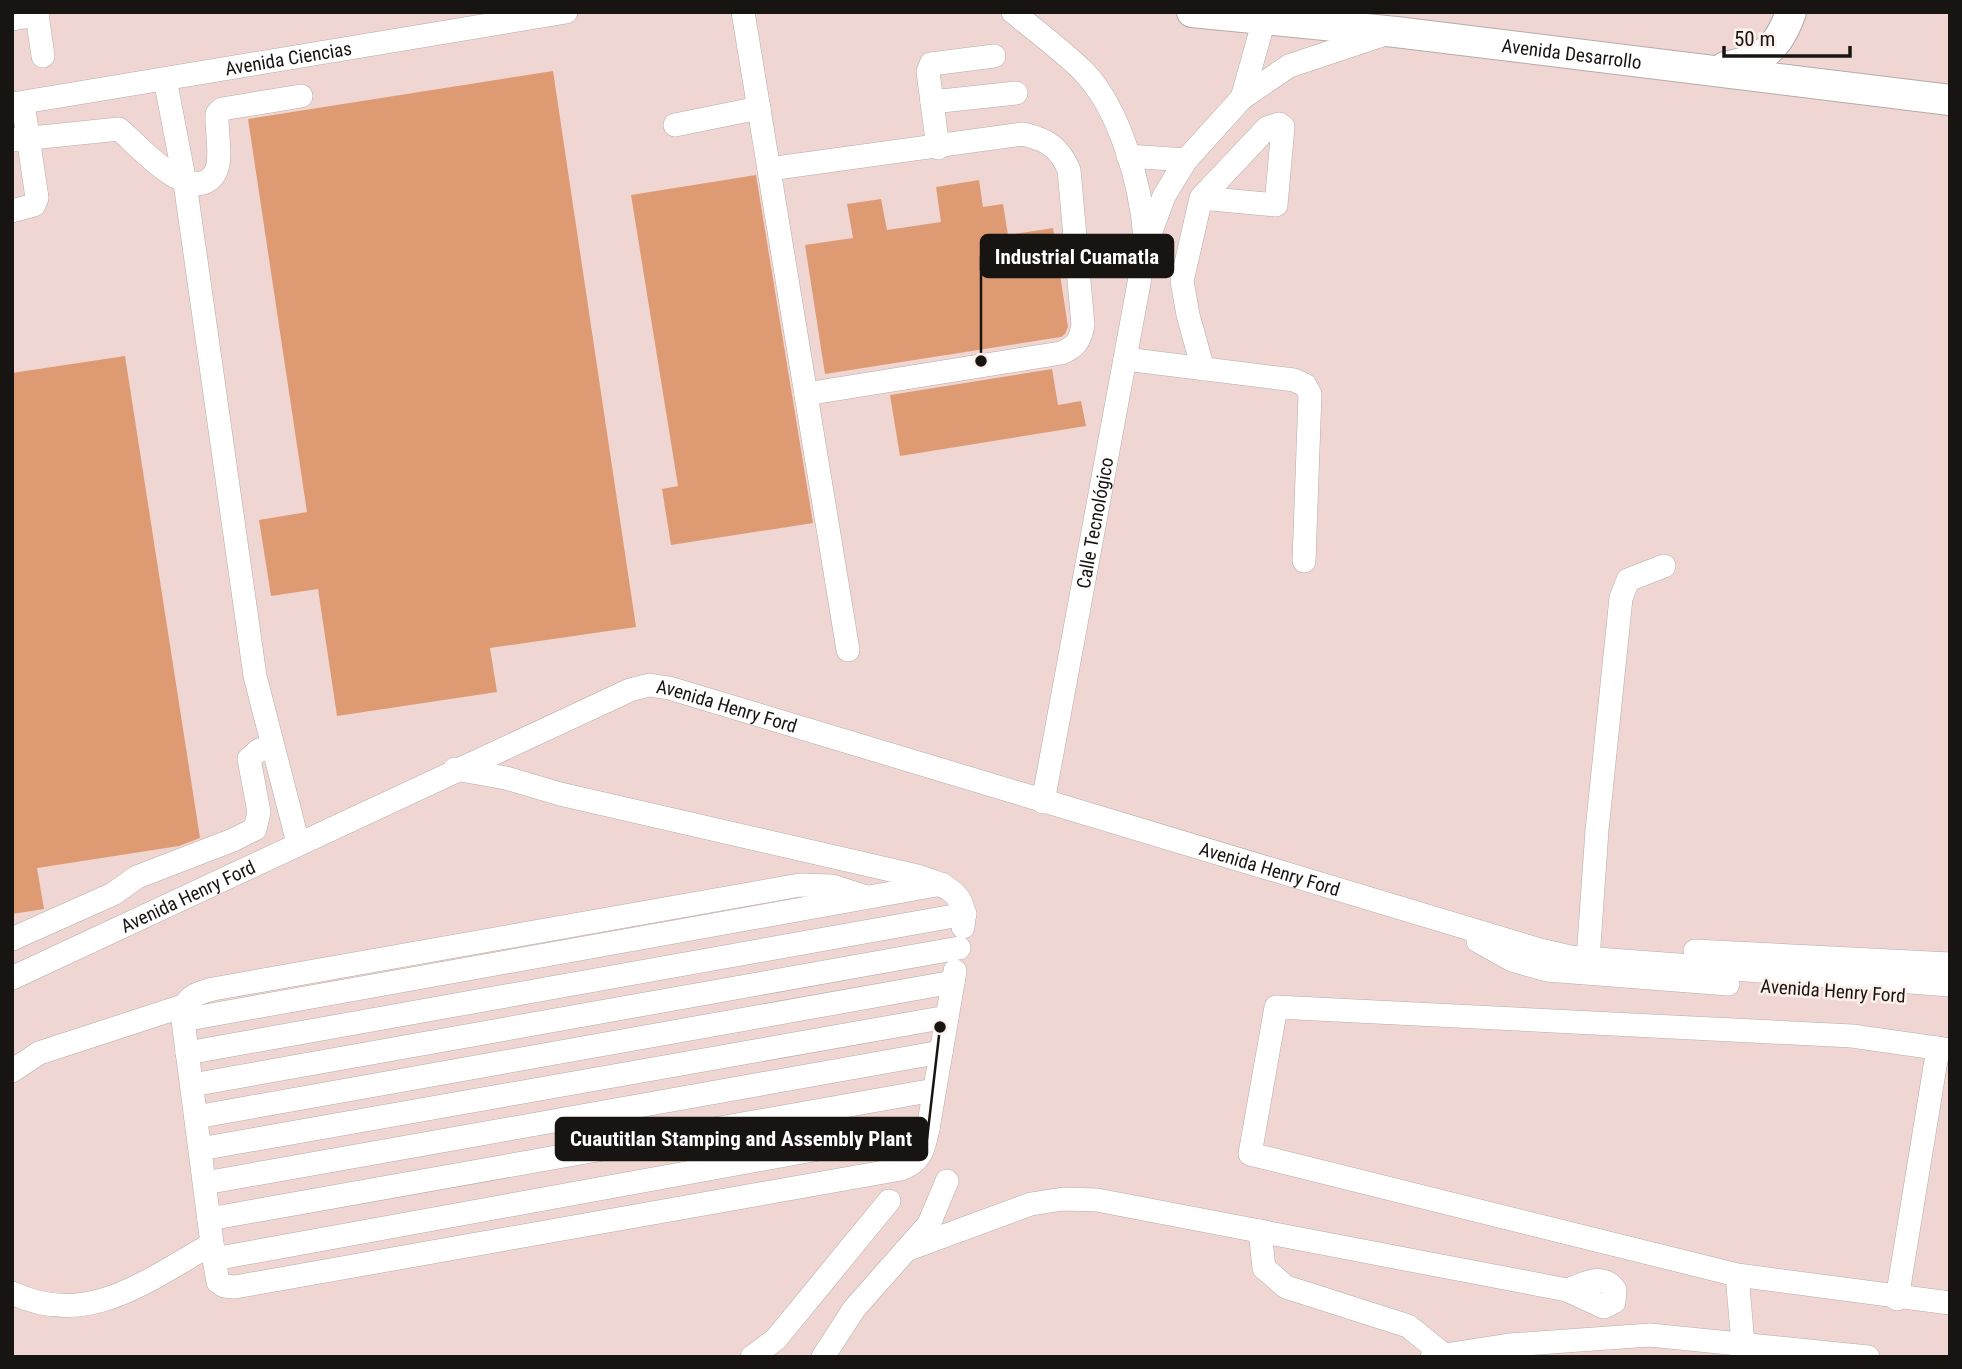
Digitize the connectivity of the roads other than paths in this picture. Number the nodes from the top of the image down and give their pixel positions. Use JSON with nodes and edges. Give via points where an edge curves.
{"nodes":[{"id":1,"x":566,"y":12,"type":"edge"},
{"id":2,"x":743,"y":12,"type":"edge"},
{"id":3,"x":1013,"y":12,"type":"edge"},
{"id":4,"x":1192,"y":12,"type":"edge"},
{"id":5,"x":1791,"y":12,"type":"edge"},
{"id":6,"x":36,"y":14,"type":"edge"},
{"id":7,"x":1267,"y":16,"type":"edge"},
{"id":8,"x":12,"y":19,"type":"edge"},
{"id":9,"x":1396,"y":32,"type":"junction"},
{"id":10,"x":43,"y":55,"type":"dead end"},
{"id":11,"x":994,"y":56,"type":"dead end"},
{"id":12,"x":1710,"y":70,"type":"junction"},
{"id":13,"x":165,"y":79,"type":"junction"},
{"id":14,"x":1016,"y":93,"type":"dead end"},
{"id":15,"x":301,"y":96,"type":"dead end"},
{"id":16,"x":1242,"y":98,"type":"junction"},
{"id":17,"x":1950,"y":100,"type":"edge"},
{"id":18,"x":932,"y":102,"type":"junction"},
{"id":19,"x":18,"y":104,"type":"edge"},
{"id":20,"x":759,"y":108,"type":"junction"},
{"id":21,"x":675,"y":125,"type":"dead end"},
{"id":22,"x":20,"y":138,"type":"edge"},
{"id":23,"x":938,"y":148,"type":"junction"},
{"id":24,"x":1128,"y":156,"type":"junction"},
{"id":25,"x":1186,"y":160,"type":"junction"},
{"id":26,"x":22,"y":165,"type":"edge"},
{"id":27,"x":769,"y":169,"type":"junction"},
{"id":28,"x":185,"y":183,"type":"junction"},
{"id":29,"x":1201,"y":198,"type":"dead end"},
{"id":30,"x":12,"y":211,"type":"edge"},
{"id":31,"x":1146,"y":245,"type":"junction"},
{"id":32,"x":1125,"y":359,"type":"junction"},
{"id":33,"x":1203,"y":369,"type":"junction"},
{"id":34,"x":806,"y":394,"type":"junction"},
{"id":35,"x":1304,"y":561,"type":"dead end"},
{"id":36,"x":1664,"y":566,"type":"dead end"},
{"id":37,"x":848,"y":650,"type":"dead end"},
{"id":38,"x":272,"y":749,"type":"junction"},
{"id":39,"x":455,"y":769,"type":"junction"},
{"id":40,"x":1042,"y":802,"type":"junction"},
{"id":41,"x":298,"y":844,"type":"junction"},
{"id":42,"x":942,"y":884,"type":"junction"},
{"id":43,"x":965,"y":914,"type":"junction"},
{"id":44,"x":1436,"y":918,"type":"junction"},
{"id":45,"x":12,"y":939,"type":"edge"},
{"id":46,"x":1589,"y":945,"type":"junction"},
{"id":47,"x":959,"y":948,"type":"junction"},
{"id":48,"x":1950,"y":964,"type":"edge"},
{"id":49,"x":12,"y":978,"type":"edge"},
{"id":50,"x":953,"y":982,"type":"junction"},
{"id":51,"x":1950,"y":985,"type":"edge"},
{"id":52,"x":1950,"y":999,"type":"edge"},
{"id":53,"x":183,"y":1013,"type":"junction"},
{"id":54,"x":947,"y":1017,"type":"junction"},
{"id":55,"x":1944,"y":1049,"type":"edge"},
{"id":56,"x":941,"y":1052,"type":"junction"},
{"id":57,"x":187,"y":1054,"type":"junction"},
{"id":58,"x":12,"y":1071,"type":"edge"},
{"id":59,"x":192,"y":1085,"type":"junction"},
{"id":60,"x":934,"y":1090,"type":"junction"},
{"id":61,"x":196,"y":1117,"type":"junction"},
{"id":62,"x":928,"y":1129,"type":"junction"},
{"id":63,"x":200,"y":1149,"type":"junction"},
{"id":64,"x":947,"y":1181,"type":"dead end"},
{"id":65,"x":205,"y":1183,"type":"junction"},
{"id":66,"x":889,"y":1201,"type":"dead end"},
{"id":67,"x":209,"y":1219,"type":"junction"},
{"id":68,"x":1260,"y":1231,"type":"junction"},
{"id":69,"x":906,"y":1250,"type":"junction"},
{"id":70,"x":213,"y":1251,"type":"junction"},
{"id":71,"x":1737,"y":1275,"type":"junction"},
{"id":72,"x":1567,"y":1290,"type":"dead end"},
{"id":73,"x":12,"y":1293,"type":"edge"},
{"id":74,"x":1897,"y":1299,"type":"junction"},
{"id":75,"x":1950,"y":1303,"type":"edge"},
{"id":76,"x":1743,"y":1344,"type":"junction"},
{"id":77,"x":1438,"y":1356,"type":"edge"},
{"id":78,"x":752,"y":1357,"type":"edge"},
{"id":79,"x":823,"y":1357,"type":"edge"},
{"id":80,"x":1868,"y":1357,"type":"edge"}],
"edges":[{"from":1,"to":13,"type":"street","name":"Avenida Ciencias"},
{"from":2,"to":20,"type":"street"},
{"from":3,"to":24,"type":"street","name":"Calle Tecnológico","via":[[1086,74]]},
{"from":4,"to":7,"type":"main road","name":"Avenida Desarrollo"},
{"from":5,"to":12,"type":"main road","via":[[1779,42],[1753,61]]},
{"from":6,"to":8,"type":"street"},
{"from":6,"to":10,"type":"street"},
{"from":7,"to":9,"type":"main road","name":"Avenida Desarrollo"},
{"from":7,"to":16,"type":"street","name":"Calle Tecnológico"},
{"from":9,"to":12,"type":"main road","name":"Avenida Desarrollo"},
{"from":9,"to":16,"type":"street","name":"Calle Tecnológico","via":[[1290,66]]},
{"from":11,"to":18,"type":"street","via":[[931,64]]},
{"from":12,"to":17,"type":"main road","name":"Avenida Desarrollo"},
{"from":13,"to":19,"type":"street","name":"Avenida Ciencias"},
{"from":13,"to":28,"type":"street"},
{"from":14,"to":18,"type":"street"},
{"from":15,"to":28,"type":"street","via":[[222,109],[217,114],[215,173],[206,181]]},
{"from":16,"to":25,"type":"street","name":"Calle Tecnológico"},
{"from":18,"to":23,"type":"street"},
{"from":19,"to":22,"type":"street"},
{"from":20,"to":21,"type":"street"},
{"from":20,"to":27,"type":"street"},
{"from":22,"to":26,"type":"street"},
{"from":22,"to":28,"type":"street","via":[[119,129],[168,174]]},
{"from":23,"to":27,"type":"street"},
{"from":23,"to":34,"type":"street","via":[[1023,134],[1051,142],[1061,153],[1069,170],[1081,338],[1061,354]]},
{"from":24,"to":25,"type":"street"},
{"from":24,"to":31,"type":"street","name":"Calle Tecnológico","via":[[1142,202]]},
{"from":25,"to":31,"type":"street","name":"Calle Tecnológico","via":[[1164,196]]},
{"from":26,"to":30,"type":"street","via":[[37,198],[34,205]]},
{"from":27,"to":34,"type":"street"},
{"from":28,"to":38,"type":"street","via":[[255,676]]},
{"from":29,"to":33,"type":"street","via":[[1182,281]]},
{"from":31,"to":32,"type":"street","name":"Calle Tecnológico"},
{"from":32,"to":33,"type":"street"},
{"from":32,"to":40,"type":"street","name":"Calle Tecnológico"},
{"from":33,"to":35,"type":"street","via":[[1294,380],[1310,394]]},
{"from":34,"to":37,"type":"street"},
{"from":36,"to":46,"type":"street","via":[[1628,580],[1621,598]]},
{"from":38,"to":41,"type":"street"},
{"from":38,"to":45,"type":"street","via":[[258,750],[249,759],[258,812],[255,829],[137,877],[113,894]]},
{"from":39,"to":40,"type":"street","name":"Avenida Henry Ford","via":[[649,685]]},
{"from":39,"to":41,"type":"street","name":"Avenida Henry Ford"},
{"from":39,"to":42,"type":"street"},
{"from":40,"to":44,"type":"street","name":"Avenida Henry Ford"},
{"from":41,"to":49,"type":"street","name":"Avenida Henry Ford"},
{"from":42,"to":43,"type":"street","via":[[957,893]]},
{"from":42,"to":53,"type":"street"},
{"from":43,"to":47,"type":"street"},
{"from":43,"to":57,"type":"street"},
{"from":44,"to":46,"type":"street","name":"Avenida Henry Ford"},
{"from":44,"to":51,"type":"street","name":"Avenida Henry Ford","via":[[1570,957]]},
{"from":44,"to":52,"type":"street","name":"Avenida Henry Ford","via":[[1512,960],[1547,970]]},
{"from":46,"to":48,"type":"street","name":"Avenida Henry Ford"},
{"from":47,"to":50,"type":"street"},
{"from":47,"to":59,"type":"street"},
{"from":50,"to":54,"type":"street"},
{"from":50,"to":61,"type":"street"},
{"from":53,"to":57,"type":"street"},
{"from":53,"to":58,"type":"street","via":[[39,1054]]},
{"from":54,"to":56,"type":"street"},
{"from":54,"to":63,"type":"street"},
{"from":55,"to":71,"type":"street","via":[[1852,1036],[1276,1007],[1250,1154]]},
{"from":55,"to":74,"type":"street"},
{"from":56,"to":60,"type":"street"},
{"from":56,"to":65,"type":"street"},
{"from":57,"to":59,"type":"street"},
{"from":59,"to":61,"type":"street"},
{"from":60,"to":62,"type":"street"},
{"from":60,"to":67,"type":"street"},
{"from":61,"to":63,"type":"street"},
{"from":62,"to":70,"type":"street"},
{"from":62,"to":70,"type":"street","via":[[916,1164],[901,1169],[235,1287],[218,1282]]},
{"from":63,"to":65,"type":"street"},
{"from":64,"to":69,"type":"street","via":[[929,1224]]},
{"from":65,"to":67,"type":"street"},
{"from":66,"to":78,"type":"street","via":[[776,1339]]},
{"from":67,"to":70,"type":"street"},
{"from":68,"to":69,"type":"street","via":[[1097,1200],[1063,1199],[1031,1204]]},
{"from":68,"to":72,"type":"street"},
{"from":68,"to":77,"type":"street","via":[[1264,1268],[1286,1287],[1408,1326]]},
{"from":69,"to":79,"type":"street","via":[[854,1309]]},
{"from":70,"to":73,"type":"street","via":[[100,1303],[64,1308]]},
{"from":71,"to":74,"type":"street"},
{"from":71,"to":76,"type":"street"},
{"from":74,"to":75,"type":"street"},
{"from":76,"to":77,"type":"street","via":[[1650,1335],[1509,1345]]},
{"from":76,"to":80,"type":"street"}]}
